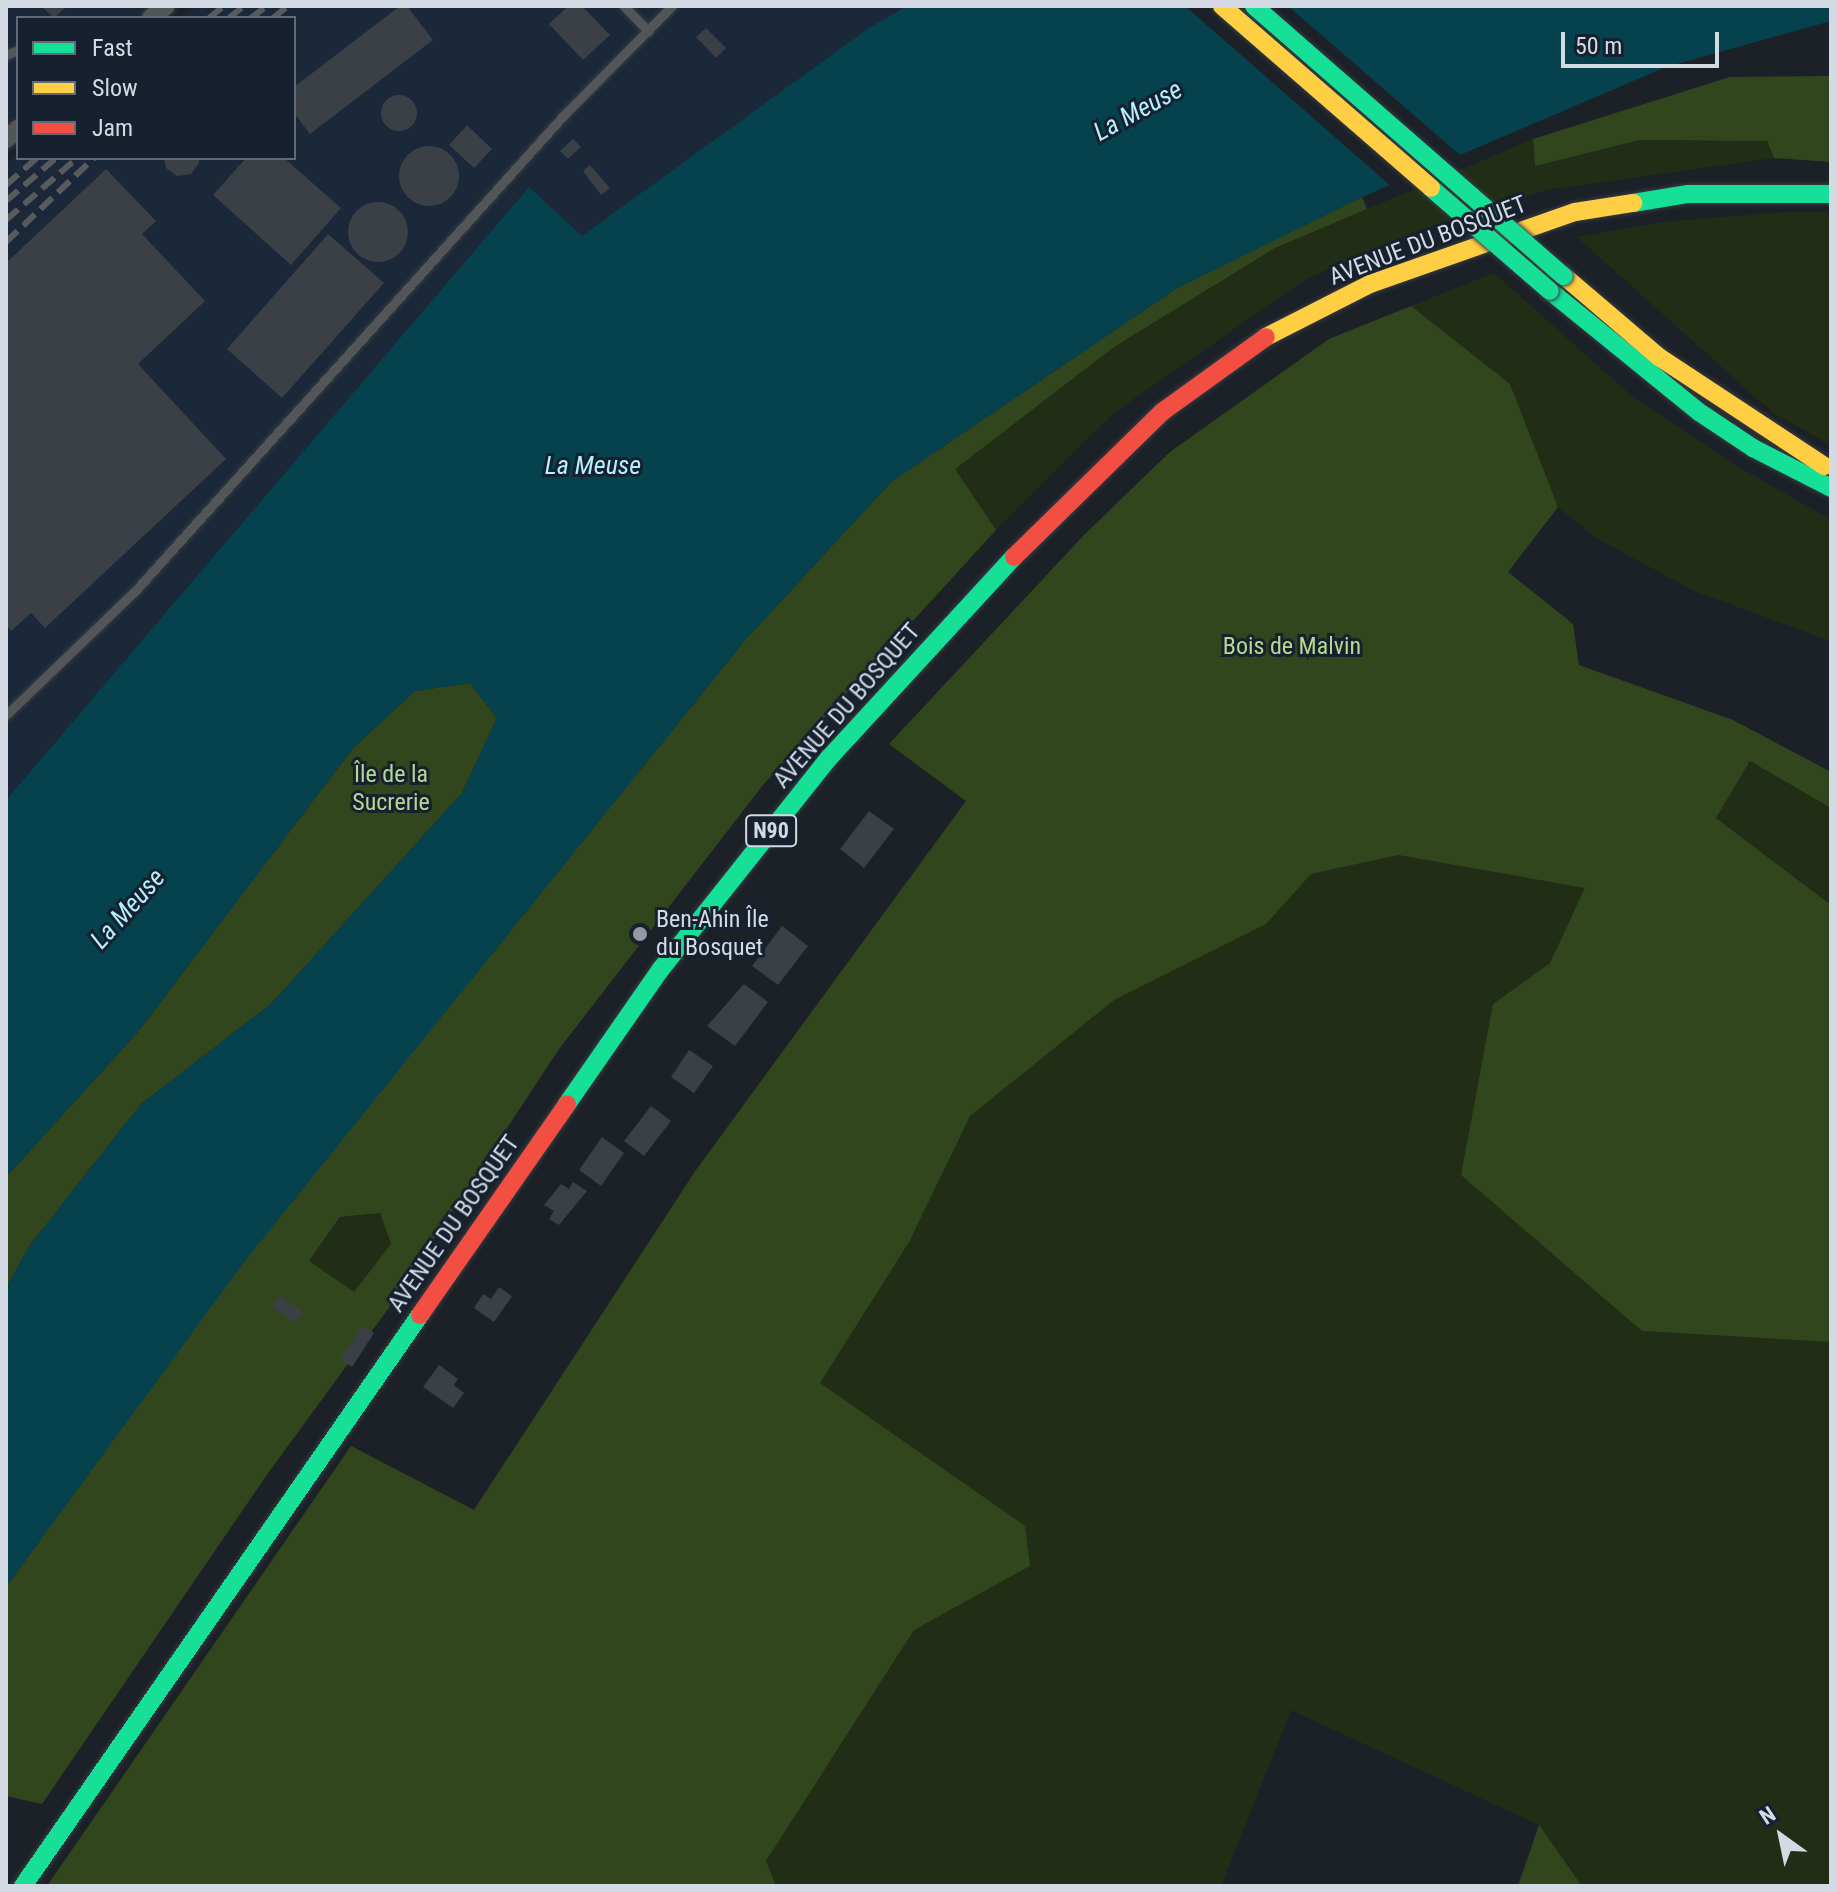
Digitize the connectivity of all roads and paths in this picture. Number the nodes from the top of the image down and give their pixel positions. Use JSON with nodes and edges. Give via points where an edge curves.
{"nodes":[{"id":1,"x":624,"y":6,"type":"edge"},
{"id":2,"x":672,"y":6,"type":"edge"},
{"id":3,"x":1222,"y":6,"type":"edge"},
{"id":4,"x":1254,"y":6,"type":"edge"},
{"id":5,"x":648,"y":31,"type":"junction"},
{"id":6,"x":1831,"y":194,"type":"edge"},
{"id":7,"x":1831,"y":469,"type":"edge"},
{"id":8,"x":1831,"y":488,"type":"edge"},
{"id":9,"x":6,"y":715,"type":"edge"},
{"id":10,"x":23,"y":1886,"type":"edge"}],
"edges":[{"from":1,"to":5,"type":"lane"},
{"from":2,"to":5,"type":"lane"},
{"from":3,"to":8,"type":"main road","bridge":true,"via":[[1550,291],[1699,412],[1753,448]]},
{"from":4,"to":7,"type":"main road","bridge":true,"via":[[1564,276],[1710,394]]},
{"from":5,"to":9,"type":"lane","via":[[563,116],[135,591]]},
{"from":6,"to":10,"type":"main road","name":"AVENUE DU BOSQUET","number":"N90","via":[[1688,194],[1575,212],[1370,284],[1258,341],[1162,412],[1029,540],[829,758],[661,969]]}]}
